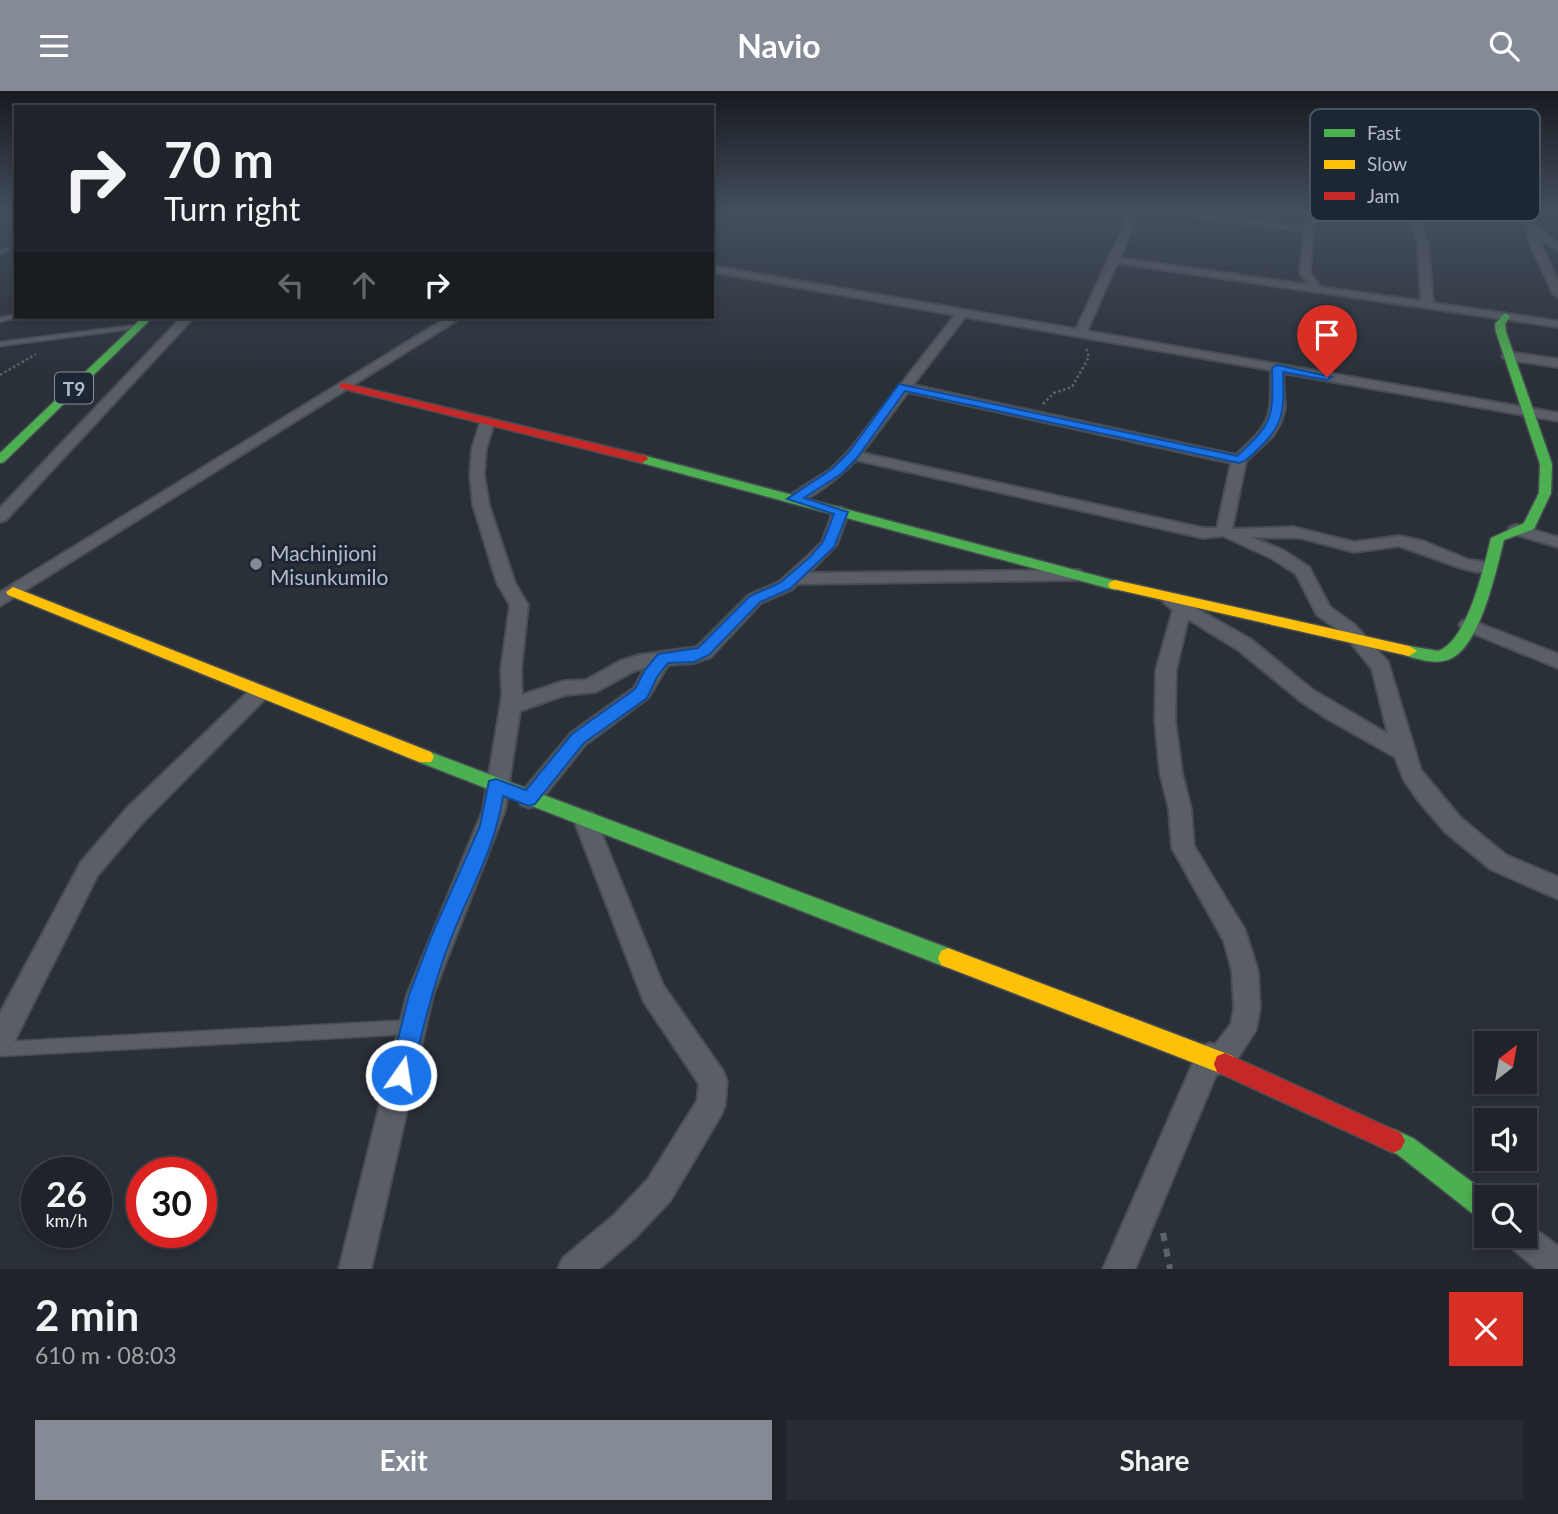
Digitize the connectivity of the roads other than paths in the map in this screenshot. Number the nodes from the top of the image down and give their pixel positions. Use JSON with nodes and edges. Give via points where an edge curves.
{"nodes":[{"id":1,"x":1112,"y":266,"type":"edge"},
{"id":2,"x":1158,"y":266,"type":"edge"},
{"id":3,"x":1305,"y":266,"type":"edge"},
{"id":4,"x":1424,"y":266,"type":"edge"},
{"id":5,"x":1545,"y":266,"type":"edge"},
{"id":6,"x":714,"y":269,"type":"edge"},
{"id":7,"x":1317,"y":288,"type":"junction"},
{"id":8,"x":1558,"y":294,"type":"edge"},
{"id":9,"x":1427,"y":303,"type":"junction"},
{"id":10,"x":961,"y":314,"type":"junction"},
{"id":11,"x":186,"y":319,"type":"edge"},
{"id":12,"x":453,"y":319,"type":"edge"},
{"id":13,"x":1503,"y":320,"type":"junction"},
{"id":14,"x":142,"y":322,"type":"edge"},
{"id":15,"x":1556,"y":323,"type":"edge"},
{"id":16,"x":1076,"y":332,"type":"junction"},
{"id":17,"x":0,"y":344,"type":"edge"},
{"id":18,"x":1508,"y":356,"type":"junction"},
{"id":19,"x":1558,"y":363,"type":"edge"},
{"id":20,"x":1277,"y":368,"type":"junction"},
{"id":21,"x":344,"y":386,"type":"junction"},
{"id":22,"x":903,"y":387,"type":"junction"},
{"id":23,"x":1527,"y":412,"type":"junction"},
{"id":24,"x":1558,"y":417,"type":"edge"},
{"id":25,"x":487,"y":423,"type":"junction"},
{"id":26,"x":853,"y":455,"type":"junction"},
{"id":27,"x":0,"y":459,"type":"edge"},
{"id":28,"x":1239,"y":460,"type":"junction"},
{"id":29,"x":794,"y":499,"type":"junction"},
{"id":30,"x":841,"y":512,"type":"junction"},
{"id":31,"x":0,"y":517,"type":"edge"},
{"id":32,"x":1516,"y":530,"type":"junction"},
{"id":33,"x":1228,"y":533,"type":"junction"},
{"id":34,"x":1558,"y":542,"type":"edge"},
{"id":35,"x":1488,"y":567,"type":"junction"},
{"id":36,"x":1080,"y":575,"type":"junction"},
{"id":37,"x":793,"y":579,"type":"junction"},
{"id":38,"x":6,"y":596,"type":"edge"},
{"id":39,"x":1173,"y":603,"type":"junction"},
{"id":40,"x":1468,"y":625,"type":"junction"},
{"id":41,"x":1359,"y":642,"type":"junction"},
{"id":42,"x":664,"y":658,"type":"junction"},
{"id":43,"x":1558,"y":661,"type":"edge"},
{"id":44,"x":260,"y":692,"type":"junction"},
{"id":45,"x":510,"y":707,"type":"junction"},
{"id":46,"x":1403,"y":752,"type":"junction"},
{"id":47,"x":496,"y":786,"type":"junction"},
{"id":48,"x":529,"y":799,"type":"junction"},
{"id":49,"x":585,"y":820,"type":"junction"},
{"id":50,"x":1558,"y":888,"type":"edge"},
{"id":51,"x":412,"y":1027,"type":"junction"},
{"id":52,"x":0,"y":1040,"type":"edge"},
{"id":53,"x":0,"y":1049,"type":"edge"},
{"id":54,"x":1215,"y":1059,"type":"junction"},
{"id":55,"x":1474,"y":1199,"type":"edge"},
{"id":56,"x":1536,"y":1248,"type":"edge"},
{"id":57,"x":1558,"y":1266,"type":"edge"},
{"id":58,"x":355,"y":1269,"type":"edge"},
{"id":59,"x":574,"y":1269,"type":"edge"},
{"id":60,"x":1119,"y":1269,"type":"edge"}],
"edges":[{"from":1,"to":16,"type":"street"},
{"from":2,"to":7,"type":"street"},
{"from":3,"to":7,"type":"street","via":[[1305,273]]},
{"from":4,"to":9,"type":"street"},
{"from":5,"to":8,"type":"street"},
{"from":6,"to":10,"type":"street"},
{"from":7,"to":9,"type":"street"},
{"from":9,"to":13,"type":"street"},
{"from":10,"to":16,"type":"street"},
{"from":10,"to":22,"type":"street"},
{"from":11,"to":31,"type":"street"},
{"from":12,"to":21,"type":"street"},
{"from":13,"to":15,"type":"street"},
{"from":13,"to":18,"type":"main road"},
{"from":14,"to":17,"type":"lane"},
{"from":14,"to":27,"type":"main road","number":"T9"},
{"from":16,"to":20,"type":"street"},
{"from":18,"to":19,"type":"street"},
{"from":18,"to":23,"type":"main road"},
{"from":20,"to":23,"type":"street"},
{"from":20,"to":28,"type":"street","via":[[1274,422]]},
{"from":21,"to":25,"type":"main road"},
{"from":21,"to":38,"type":"street"},
{"from":22,"to":26,"type":"street"},
{"from":22,"to":28,"type":"street"},
{"from":23,"to":24,"type":"street"},
{"from":23,"to":32,"type":"main road","via":[[1548,478],[1534,519]]},
{"from":25,"to":29,"type":"main road"},
{"from":25,"to":45,"type":"street","via":[[477,475],[481,505],[506,583],[519,605]]},
{"from":26,"to":29,"type":"street"},
{"from":26,"to":33,"type":"street","via":[[1203,533]]},
{"from":28,"to":33,"type":"street"},
{"from":29,"to":30,"type":"main road"},
{"from":30,"to":36,"type":"main road"},
{"from":30,"to":37,"type":"street","via":[[829,544]]},
{"from":32,"to":34,"type":"street"},
{"from":32,"to":35,"type":"main road","via":[[1498,538]]},
{"from":33,"to":35,"type":"street","via":[[1291,532],[1361,548],[1393,540],[1471,566]]},
{"from":33,"to":41,"type":"street","via":[[1303,571],[1324,611]]},
{"from":35,"to":40,"type":"main road","via":[[1481,600]]},
{"from":36,"to":37,"type":"street"},
{"from":36,"to":39,"type":"main road"},
{"from":37,"to":42,"type":"street","via":[[755,599],[704,652]]},
{"from":38,"to":44,"type":"main road","via":[[164,651]]},
{"from":39,"to":41,"type":"main road"},
{"from":39,"to":46,"type":"street","via":[[1245,645],[1333,713]]},
{"from":39,"to":54,"type":"street","via":[[1165,720],[1183,848],[1236,938],[1245,971],[1243,1030]]},
{"from":40,"to":41,"type":"main road","via":[[1445,655]]},
{"from":40,"to":43,"type":"street"},
{"from":41,"to":46,"type":"street","via":[[1381,667]]},
{"from":42,"to":45,"type":"street","via":[[627,666],[589,687],[564,688]]},
{"from":42,"to":48,"type":"street","via":[[641,693],[578,739]]},
{"from":44,"to":47,"type":"main road"},
{"from":44,"to":52,"type":"street","via":[[97,859]]},
{"from":45,"to":47,"type":"street"},
{"from":46,"to":50,"type":"street","via":[[1425,793],[1453,825],[1498,862]]},
{"from":47,"to":48,"type":"main road"},
{"from":47,"to":51,"type":"street","via":[[489,826],[441,937]]},
{"from":48,"to":49,"type":"main road"},
{"from":49,"to":54,"type":"main road"},
{"from":49,"to":59,"type":"street","via":[[653,993],[713,1081],[713,1094],[707,1113],[659,1190]]},
{"from":51,"to":53,"type":"lane"},
{"from":51,"to":58,"type":"street"},
{"from":54,"to":55,"type":"main road","via":[[1405,1146]]},
{"from":54,"to":60,"type":"street"},
{"from":56,"to":57,"type":"street"}]}
